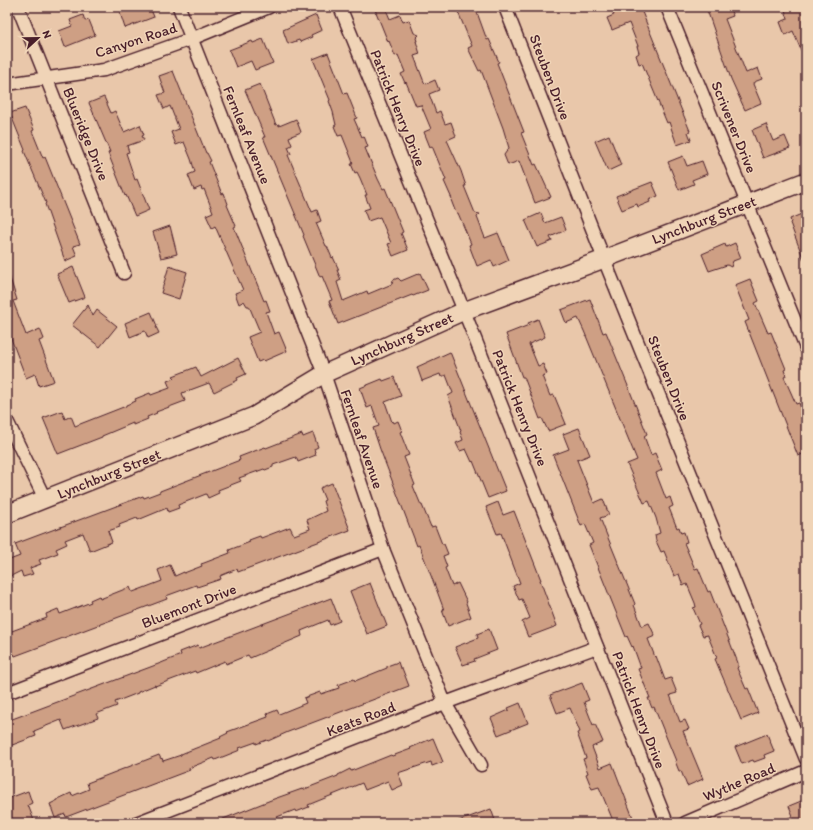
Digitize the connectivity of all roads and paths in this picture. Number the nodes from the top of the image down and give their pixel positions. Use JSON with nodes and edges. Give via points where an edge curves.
{"nodes":[{"id":1,"x":18,"y":7,"type":"edge"},
{"id":2,"x":179,"y":7,"type":"edge"},
{"id":3,"x":268,"y":7,"type":"edge"},
{"id":4,"x":340,"y":7,"type":"edge"},
{"id":5,"x":505,"y":7,"type":"edge"},
{"id":6,"x":667,"y":7,"type":"edge"},
{"id":7,"x":191,"y":39,"type":"junction"},
{"id":8,"x":46,"y":78,"type":"junction"},
{"id":9,"x":7,"y":84,"type":"edge"},
{"id":10,"x":806,"y":181,"type":"edge"},
{"id":11,"x":748,"y":203,"type":"junction"},
{"id":12,"x":604,"y":259,"type":"junction"},
{"id":13,"x":124,"y":274,"type":"dead end"},
{"id":14,"x":464,"y":311,"type":"junction"},
{"id":15,"x":806,"y":348,"type":"edge"},
{"id":16,"x":324,"y":374,"type":"junction"},
{"id":17,"x":7,"y":420,"type":"edge"},
{"id":18,"x":45,"y":499,"type":"junction"},
{"id":19,"x":7,"y":514,"type":"edge"},
{"id":20,"x":383,"y":550,"type":"junction"},
{"id":21,"x":598,"y":647,"type":"junction"},
{"id":22,"x":7,"y":693,"type":"edge"},
{"id":23,"x":445,"y":703,"type":"junction"},
{"id":24,"x":806,"y":759,"type":"edge"},
{"id":25,"x":481,"y":764,"type":"dead end"},
{"id":26,"x":806,"y":771,"type":"edge"},
{"id":27,"x":136,"y":823,"type":"edge"},
{"id":28,"x":667,"y":823,"type":"edge"},
{"id":29,"x":685,"y":823,"type":"edge"}],
"edges":[{"from":1,"to":8,"type":"street","name":"Blueridge Drive"},
{"from":2,"to":7,"type":"street","name":"Fernleaf Avenue"},
{"from":3,"to":7,"type":"street","name":"Canyon Road"},
{"from":4,"to":14,"type":"street","name":"Patrick Henry Drive"},
{"from":5,"to":12,"type":"street","name":"Steuben Drive"},
{"from":6,"to":11,"type":"street","name":"Scrivener Drive"},
{"from":7,"to":8,"type":"street","name":"Canyon Road","via":[[104,70]]},
{"from":7,"to":16,"type":"street","name":"Fernleaf Avenue"},
{"from":8,"to":9,"type":"street","name":"Canyon Road"},
{"from":8,"to":13,"type":"street","name":"Blueridge Drive"},
{"from":10,"to":11,"type":"street","name":"Lynchburg Street"},
{"from":11,"to":12,"type":"street","name":"Lynchburg Street"},
{"from":11,"to":15,"type":"street","name":"Scrivener Drive"},
{"from":12,"to":14,"type":"street","name":"Lynchburg Street"},
{"from":12,"to":24,"type":"street","name":"Steuben Drive"},
{"from":14,"to":16,"type":"street","name":"Lynchburg Street"},
{"from":14,"to":21,"type":"street","name":"Patrick Henry Drive"},
{"from":16,"to":18,"type":"street","name":"Lynchburg Street","via":[[254,416]]},
{"from":16,"to":20,"type":"street","name":"Fernleaf Avenue"},
{"from":17,"to":18,"type":"street"},
{"from":18,"to":19,"type":"street","name":"Lynchburg Street"},
{"from":20,"to":22,"type":"street","name":"Bluemont Drive"},
{"from":20,"to":23,"type":"street","name":"Fernleaf Avenue"},
{"from":21,"to":23,"type":"street","name":"Keats Road"},
{"from":21,"to":28,"type":"street","name":"Patrick Henry Drive"},
{"from":23,"to":25,"type":"street","name":"Fernleaf Avenue"},
{"from":23,"to":27,"type":"street","name":"Keats Road"},
{"from":26,"to":29,"type":"street","name":"Wythe Road"}]}
